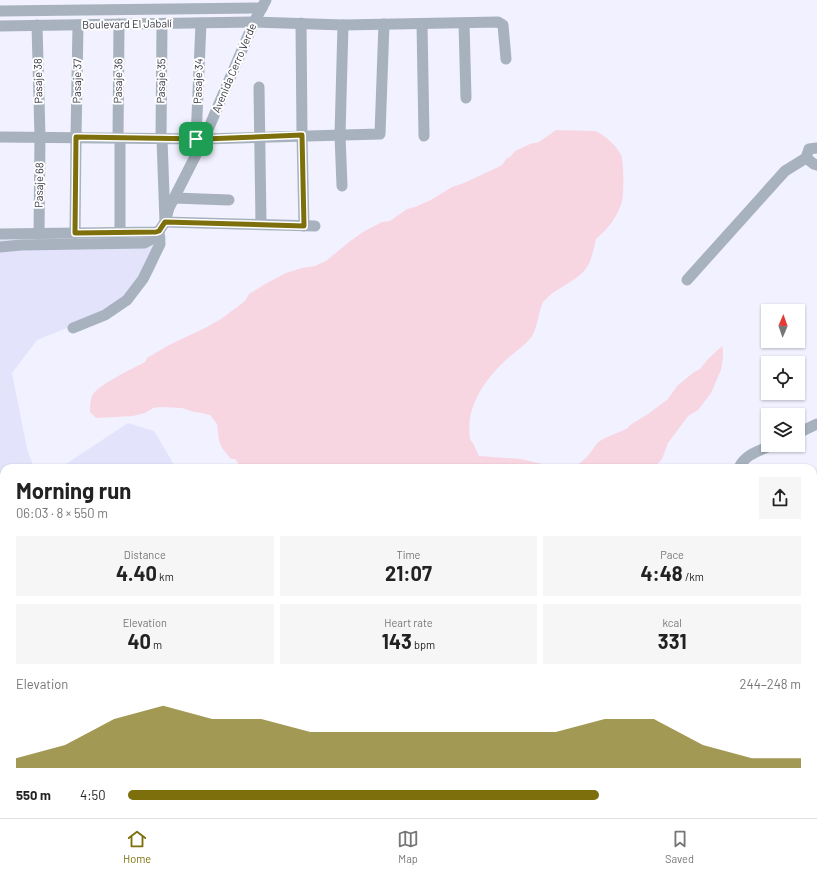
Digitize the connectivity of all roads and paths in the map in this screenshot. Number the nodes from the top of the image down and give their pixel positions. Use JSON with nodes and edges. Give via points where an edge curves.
{"nodes":[{"id":1,"x":160,"y":4,"type":"edge"},
{"id":2,"x":201,"y":4,"type":"edge"},
{"id":3,"x":264,"y":4,"type":"edge"},
{"id":4,"x":36,"y":5,"type":"edge"},
{"id":5,"x":78,"y":5,"type":"edge"},
{"id":6,"x":119,"y":5,"type":"edge"},
{"id":7,"x":0,"y":11,"type":"edge"},
{"id":8,"x":254,"y":22,"type":"junction"},
{"id":9,"x":201,"y":23,"type":"junction"},
{"id":10,"x":301,"y":23,"type":"junction"},
{"id":11,"x":464,"y":23,"type":"junction"},
{"id":12,"x":119,"y":24,"type":"junction"},
{"id":13,"x":162,"y":24,"type":"junction"},
{"id":14,"x":384,"y":24,"type":"junction"},
{"id":15,"x":422,"y":24,"type":"junction"},
{"id":16,"x":78,"y":25,"type":"junction"},
{"id":17,"x":343,"y":25,"type":"junction"},
{"id":18,"x":0,"y":26,"type":"edge"},
{"id":19,"x":37,"y":26,"type":"junction"},
{"id":20,"x":506,"y":60,"type":"dead end"},
{"id":21,"x":259,"y":87,"type":"dead end"},
{"id":22,"x":466,"y":98,"type":"dead end"},
{"id":23,"x":302,"y":135,"type":"junction"},
{"id":24,"x":340,"y":135,"type":"junction"},
{"id":25,"x":424,"y":136,"type":"dead end"},
{"id":26,"x":0,"y":137,"type":"edge"},
{"id":27,"x":40,"y":137,"type":"junction"},
{"id":28,"x":76,"y":137,"type":"junction"},
{"id":29,"x":260,"y":137,"type":"junction"},
{"id":30,"x":119,"y":138,"type":"junction"},
{"id":31,"x":161,"y":139,"type":"junction"},
{"id":32,"x":200,"y":139,"type":"junction"},
{"id":33,"x":817,"y":148,"type":"edge"},
{"id":34,"x":806,"y":158,"type":"junction"},
{"id":35,"x":817,"y":165,"type":"edge"},
{"id":36,"x":342,"y":186,"type":"dead end"},
{"id":37,"x":174,"y":198,"type":"junction"},
{"id":38,"x":229,"y":200,"type":"dead end"},
{"id":39,"x":261,"y":224,"type":"junction"},
{"id":40,"x":160,"y":228,"type":"junction"},
{"id":41,"x":75,"y":233,"type":"junction"},
{"id":42,"x":120,"y":233,"type":"junction"},
{"id":43,"x":0,"y":234,"type":"edge"},
{"id":44,"x":39,"y":234,"type":"junction"},
{"id":45,"x":0,"y":247,"type":"edge"},
{"id":46,"x":687,"y":280,"type":"dead end"},
{"id":47,"x":73,"y":328,"type":"dead end"},
{"id":48,"x":817,"y":424,"type":"edge"},
{"id":49,"x":805,"y":430,"type":"edge"},
{"id":50,"x":761,"y":450,"type":"edge"},
{"id":51,"x":741,"y":464,"type":"edge"}],
"edges":[{"from":1,"to":2,"type":"street","name":"Boulevard El Jabalí"},
{"from":1,"to":6,"type":"street","name":"Boulevard El Jabalí"},
{"from":2,"to":3,"type":"street","name":"Boulevard El Jabalí"},
{"from":3,"to":8,"type":"street","name":"Avenida Cerro Verde"},
{"from":4,"to":5,"type":"street","name":"Boulevard El Jabalí"},
{"from":4,"to":7,"type":"street","name":"Boulevard El Jabalí"},
{"from":5,"to":6,"type":"street","name":"Boulevard El Jabalí"},
{"from":8,"to":9,"type":"street","name":"Boulevard El Jabalí"},
{"from":8,"to":10,"type":"street","name":"Boulevard El Jabalí"},
{"from":8,"to":32,"type":"street","name":"Avenida Cerro Verde"},
{"from":9,"to":13,"type":"street","name":"Boulevard El Jabalí"},
{"from":9,"to":32,"type":"street","name":"Pasaje 34"},
{"from":10,"to":17,"type":"street","name":"Boulevard El Jabalí"},
{"from":10,"to":23,"type":"street"},
{"from":11,"to":15,"type":"street","name":"Boulevard El Jabalí"},
{"from":11,"to":20,"type":"street","name":"Boulevard El Jabalí","via":[[498,22],[503,25]]},
{"from":11,"to":22,"type":"street"},
{"from":12,"to":13,"type":"street","name":"Boulevard El Jabalí"},
{"from":12,"to":16,"type":"street","name":"Boulevard El Jabalí"},
{"from":12,"to":30,"type":"street","name":"Pasaje 36"},
{"from":13,"to":31,"type":"street","name":"Pasaje 35"},
{"from":14,"to":15,"type":"street","name":"Boulevard El Jabalí"},
{"from":14,"to":17,"type":"street","name":"Boulevard El Jabalí"},
{"from":14,"to":24,"type":"street","via":[[380,134]]},
{"from":15,"to":25,"type":"street"},
{"from":16,"to":19,"type":"street","name":"Boulevard El Jabalí"},
{"from":16,"to":28,"type":"street","name":"Pasaje 37"},
{"from":17,"to":24,"type":"street"},
{"from":18,"to":19,"type":"street","name":"Boulevard El Jabalí"},
{"from":19,"to":27,"type":"street","name":"Pasaje 38"},
{"from":21,"to":29,"type":"street"},
{"from":23,"to":24,"type":"street"},
{"from":23,"to":29,"type":"street"},
{"from":23,"to":39,"type":"street","via":[[309,226]]},
{"from":24,"to":36,"type":"street"},
{"from":26,"to":27,"type":"street"},
{"from":27,"to":28,"type":"street"},
{"from":27,"to":44,"type":"street","name":"Pasaje 68"},
{"from":28,"to":30,"type":"street"},
{"from":28,"to":41,"type":"street","name":"Pasaje 37"},
{"from":29,"to":32,"type":"street"},
{"from":29,"to":39,"type":"street"},
{"from":30,"to":31,"type":"street"},
{"from":30,"to":42,"type":"street","name":"Pasaje 36"},
{"from":31,"to":32,"type":"street"},
{"from":31,"to":40,"type":"street","name":"Pasaje 35"},
{"from":32,"to":37,"type":"street","name":"Avenida Cerro Verde"},
{"from":33,"to":34,"type":"street","via":[[809,149]]},
{"from":34,"to":35,"type":"street"},
{"from":34,"to":46,"type":"street","via":[[785,171]]},
{"from":37,"to":38,"type":"street"},
{"from":37,"to":40,"type":"street","name":"Avenida Cerro Verde"},
{"from":39,"to":40,"type":"street"},
{"from":40,"to":42,"type":"street"},
{"from":40,"to":45,"type":"street","via":[[144,243]]},
{"from":40,"to":47,"type":"street","via":[[160,244],[143,279],[127,300],[105,315]]},
{"from":41,"to":42,"type":"street"},
{"from":41,"to":44,"type":"street"},
{"from":43,"to":44,"type":"street"},
{"from":48,"to":49,"type":"street"},
{"from":50,"to":51,"type":"street","via":[[747,456]]}]}
